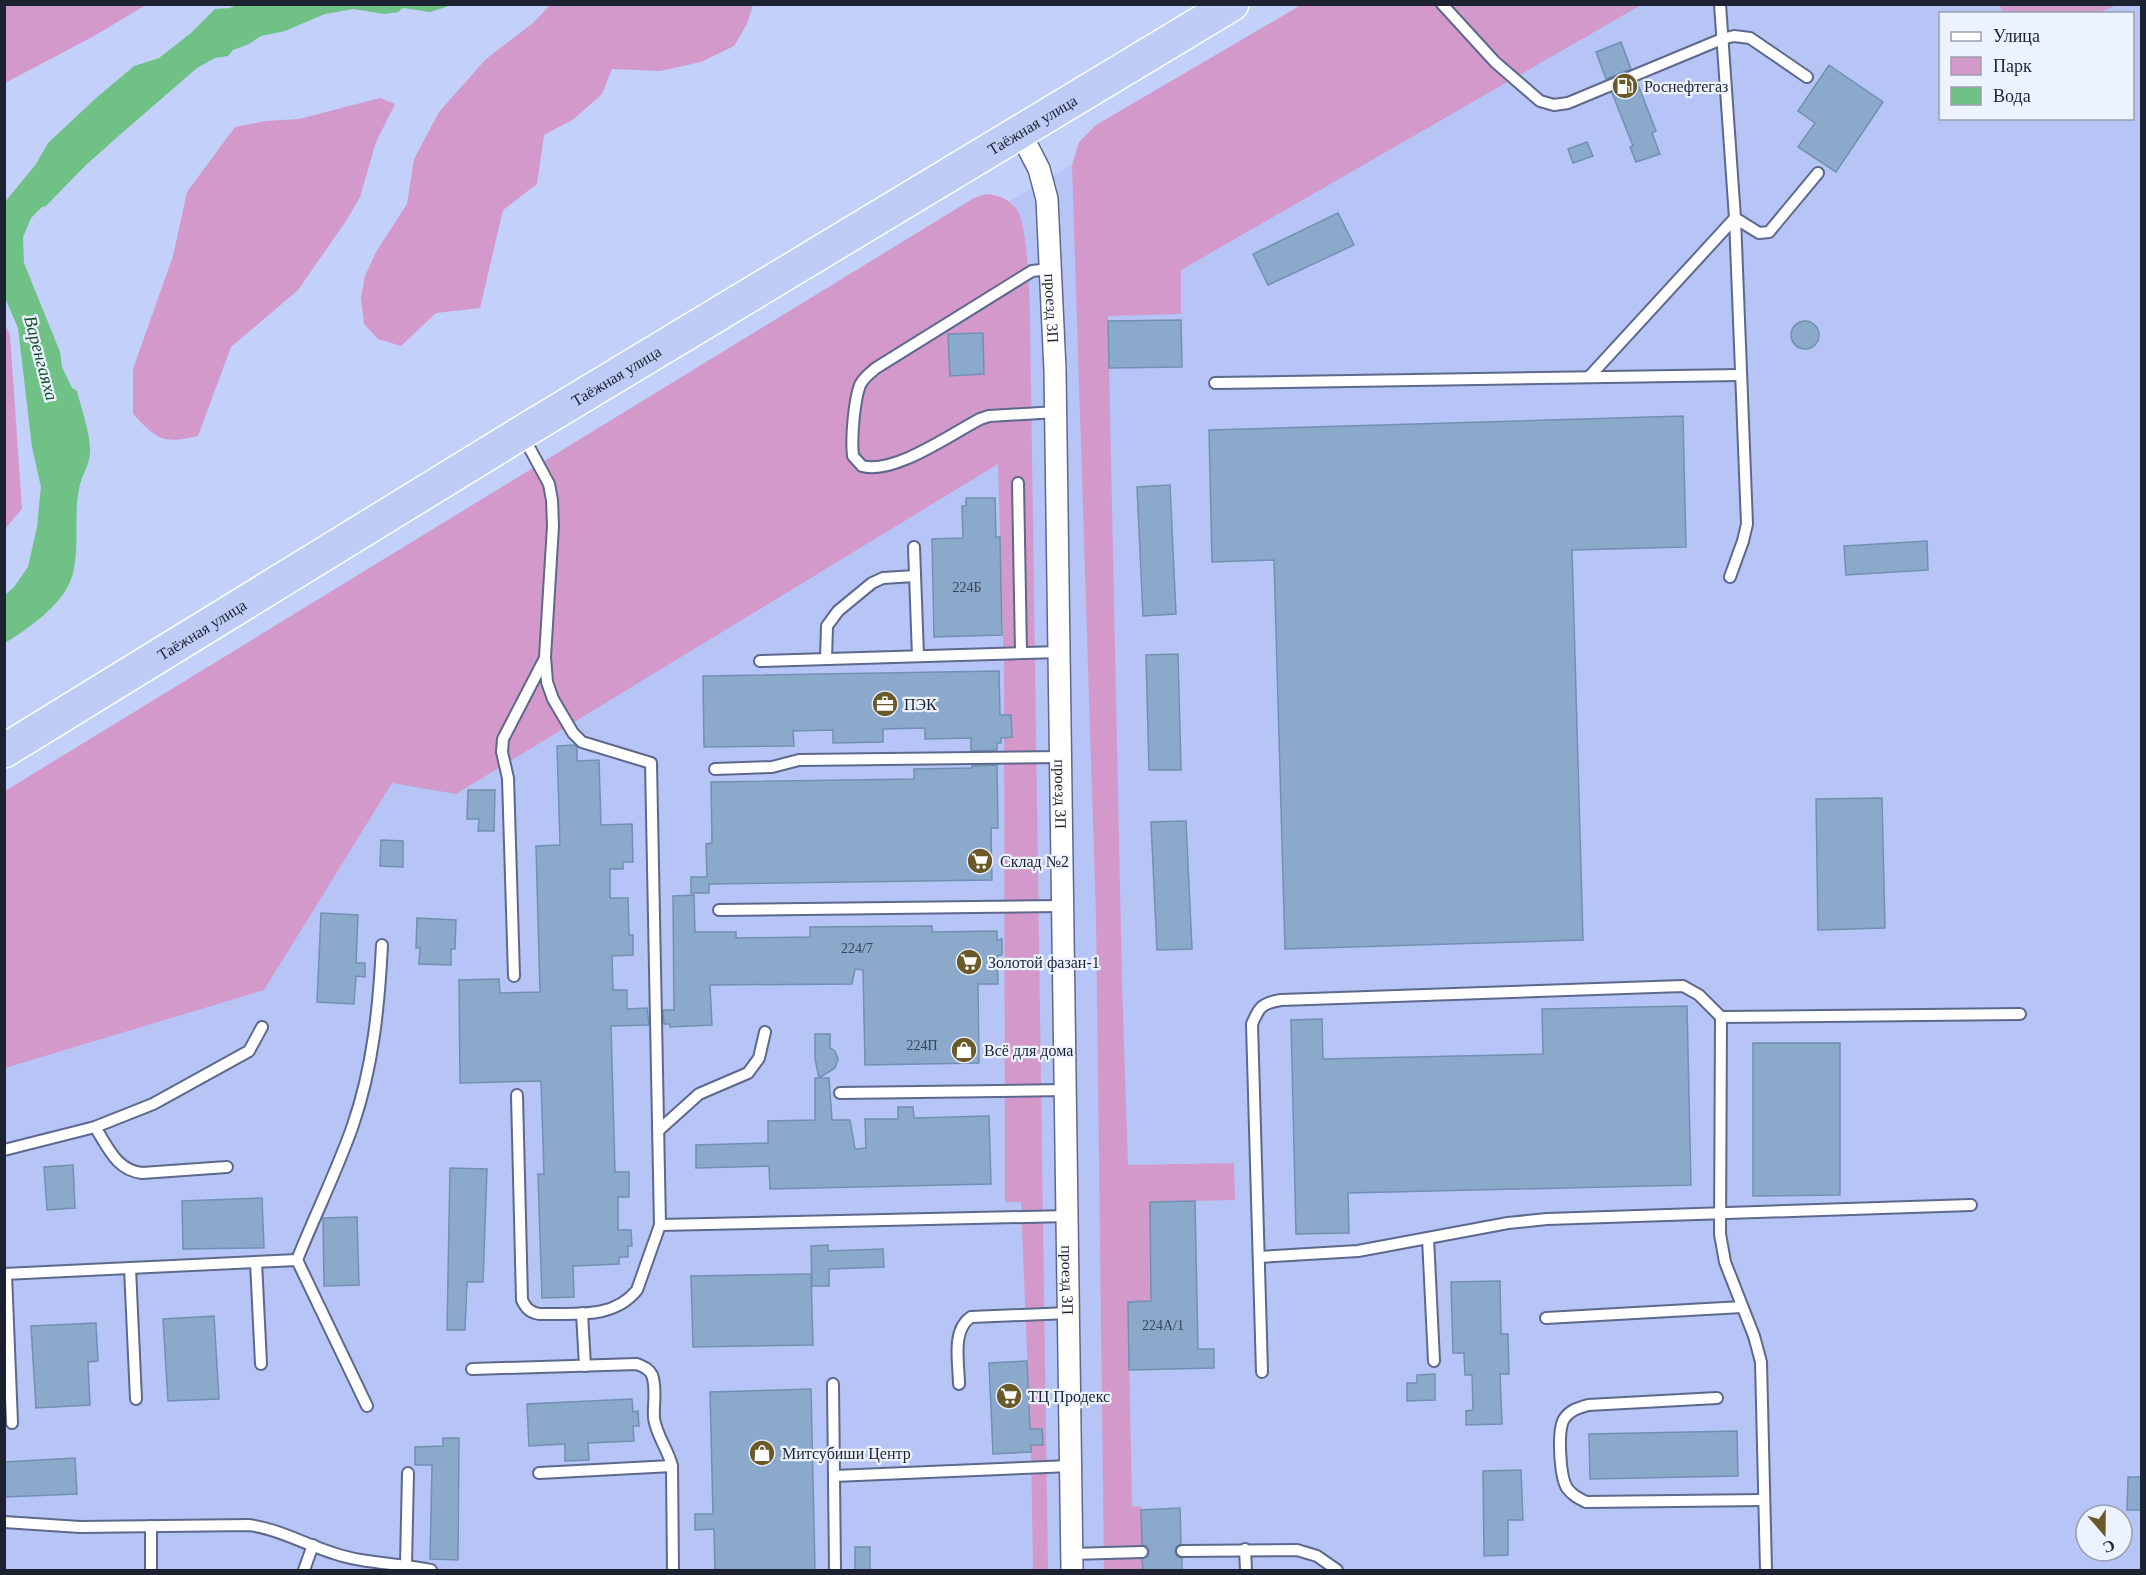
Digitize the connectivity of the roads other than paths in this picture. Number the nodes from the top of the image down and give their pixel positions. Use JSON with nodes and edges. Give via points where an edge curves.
{"nodes":[{"id":1,"x":1232,"y":4,"type":"edge"},
{"id":2,"x":1442,"y":4,"type":"edge"},
{"id":3,"x":1720,"y":4,"type":"edge"},
{"id":4,"x":1722,"y":39,"type":"junction"},
{"id":5,"x":1807,"y":77,"type":"dead end"},
{"id":6,"x":1020,"y":132,"type":"junction"},
{"id":7,"x":1818,"y":173,"type":"dead end"},
{"id":8,"x":1735,"y":218,"type":"junction"},
{"id":9,"x":1050,"y":269,"type":"junction"},
{"id":10,"x":1741,"y":375,"type":"junction"},
{"id":11,"x":1589,"y":377,"type":"junction"},
{"id":12,"x":1215,"y":383,"type":"dead end"},
{"id":13,"x":1056,"y":412,"type":"junction"},
{"id":14,"x":521,"y":433,"type":"junction"},
{"id":15,"x":1017,"y":483,"type":"dead end"},
{"id":16,"x":914,"y":547,"type":"dead end"},
{"id":17,"x":915,"y":576,"type":"junction"},
{"id":18,"x":1730,"y":577,"type":"dead end"},
{"id":19,"x":1060,"y":652,"type":"junction"},
{"id":20,"x":1021,"y":653,"type":"junction"},
{"id":21,"x":918,"y":656,"type":"junction"},
{"id":22,"x":546,"y":657,"type":"junction"},
{"id":23,"x":826,"y":659,"type":"junction"},
{"id":24,"x":760,"y":661,"type":"dead end"},
{"id":25,"x":4,"y":751,"type":"edge"},
{"id":26,"x":1062,"y":757,"type":"junction"},
{"id":27,"x":715,"y":769,"type":"dead end"},
{"id":28,"x":1063,"y":906,"type":"junction"},
{"id":29,"x":719,"y":910,"type":"dead end"},
{"id":30,"x":382,"y":945,"type":"dead end"},
{"id":31,"x":514,"y":976,"type":"dead end"},
{"id":32,"x":2020,"y":1014,"type":"dead end"},
{"id":33,"x":1721,"y":1017,"type":"junction"},
{"id":34,"x":262,"y":1027,"type":"dead end"},
{"id":35,"x":765,"y":1032,"type":"dead end"},
{"id":36,"x":1066,"y":1090,"type":"junction"},
{"id":37,"x":840,"y":1093,"type":"dead end"},
{"id":38,"x":517,"y":1095,"type":"dead end"},
{"id":39,"x":95,"y":1126,"type":"junction"},
{"id":40,"x":659,"y":1130,"type":"junction"},
{"id":41,"x":4,"y":1150,"type":"edge"},
{"id":42,"x":227,"y":1167,"type":"dead end"},
{"id":43,"x":1971,"y":1205,"type":"dead end"},
{"id":44,"x":1720,"y":1213,"type":"junction"},
{"id":45,"x":1068,"y":1216,"type":"junction"},
{"id":46,"x":660,"y":1225,"type":"junction"},
{"id":47,"x":1428,"y":1238,"type":"junction"},
{"id":48,"x":1259,"y":1257,"type":"junction"},
{"id":49,"x":297,"y":1260,"type":"junction"},
{"id":50,"x":256,"y":1262,"type":"junction"},
{"id":51,"x":130,"y":1268,"type":"junction"},
{"id":52,"x":5,"y":1274,"type":"edge"},
{"id":53,"x":1742,"y":1307,"type":"junction"},
{"id":54,"x":582,"y":1313,"type":"junction"},
{"id":55,"x":1069,"y":1313,"type":"junction"},
{"id":56,"x":1546,"y":1318,"type":"dead end"},
{"id":57,"x":1434,"y":1361,"type":"dead end"},
{"id":58,"x":261,"y":1364,"type":"dead end"},
{"id":59,"x":585,"y":1366,"type":"junction"},
{"id":60,"x":472,"y":1369,"type":"dead end"},
{"id":61,"x":1262,"y":1372,"type":"dead end"},
{"id":62,"x":833,"y":1384,"type":"dead end"},
{"id":63,"x":959,"y":1384,"type":"dead end"},
{"id":64,"x":1717,"y":1398,"type":"dead end"},
{"id":65,"x":136,"y":1399,"type":"dead end"},
{"id":66,"x":367,"y":1406,"type":"dead end"},
{"id":67,"x":12,"y":1424,"type":"dead end"},
{"id":68,"x":672,"y":1466,"type":"junction"},
{"id":69,"x":1071,"y":1466,"type":"junction"},
{"id":70,"x":408,"y":1473,"type":"dead end"},
{"id":71,"x":539,"y":1473,"type":"dead end"},
{"id":72,"x":834,"y":1476,"type":"junction"},
{"id":73,"x":1764,"y":1500,"type":"junction"},
{"id":74,"x":4,"y":1522,"type":"edge"},
{"id":75,"x":151,"y":1526,"type":"junction"},
{"id":76,"x":313,"y":1545,"type":"junction"},
{"id":77,"x":1245,"y":1549,"type":"junction"},
{"id":78,"x":1182,"y":1551,"type":"dead end"},
{"id":79,"x":1142,"y":1552,"type":"dead end"},
{"id":80,"x":1071,"y":1562,"type":"edge"},
{"id":81,"x":406,"y":1564,"type":"junction"},
{"id":82,"x":151,"y":1570,"type":"edge"},
{"id":83,"x":304,"y":1570,"type":"edge"},
{"id":84,"x":431,"y":1570,"type":"edge"},
{"id":85,"x":673,"y":1570,"type":"edge"},
{"id":86,"x":835,"y":1570,"type":"edge"},
{"id":87,"x":1246,"y":1570,"type":"edge"},
{"id":88,"x":1337,"y":1570,"type":"edge"},
{"id":89,"x":1766,"y":1570,"type":"edge"}],
"edges":[{"from":1,"to":6,"type":"highway","name":"Таёжная улица"},
{"from":2,"to":4,"type":"lane","via":[[1495,62],[1540,101],[1554,105],[1568,103]]},
{"from":3,"to":4,"type":"lane"},
{"from":4,"to":5,"type":"lane","via":[[1750,38]]},
{"from":4,"to":8,"type":"lane"},
{"from":6,"to":9,"type":"street","name":"проезд 3П","via":[[1044,183]]},
{"from":6,"to":14,"type":"highway","name":"Таёжная улица"},
{"from":7,"to":8,"type":"lane","via":[[1769,232],[1759,234]]},
{"from":8,"to":10,"type":"lane"},
{"from":8,"to":11,"type":"lane"},
{"from":9,"to":13,"type":"street","name":"проезд 3П"},
{"from":9,"to":13,"type":"lane","via":[[1015,281],[865,378],[857,401],[853,456],[862,466],[880,468],[906,459],[980,418]]},
{"from":10,"to":11,"type":"lane"},
{"from":10,"to":18,"type":"lane","via":[[1747,524]]},
{"from":11,"to":12,"type":"lane"},
{"from":13,"to":19,"type":"street","name":"проезд 3П"},
{"from":14,"to":22,"type":"lane","via":[[549,484],[552,500]]},
{"from":14,"to":25,"type":"highway","name":"Таёжная улица"},
{"from":15,"to":20,"type":"lane"},
{"from":16,"to":17,"type":"lane"},
{"from":17,"to":21,"type":"lane"},
{"from":17,"to":23,"type":"lane","via":[[883,578],[838,611],[827,626]]},
{"from":19,"to":20,"type":"lane"},
{"from":19,"to":26,"type":"street","name":"проезд 3П"},
{"from":20,"to":21,"type":"lane"},
{"from":21,"to":23,"type":"lane"},
{"from":22,"to":31,"type":"lane","via":[[502,746],[508,778]]},
{"from":22,"to":40,"type":"lane","via":[[547,682],[553,699],[573,733],[582,742],[651,763]]},
{"from":23,"to":24,"type":"lane"},
{"from":26,"to":27,"type":"lane","via":[[799,760],[772,767]]},
{"from":26,"to":28,"type":"street","name":"проезд 3П"},
{"from":28,"to":29,"type":"lane"},
{"from":28,"to":36,"type":"street","name":"проезд 3П"},
{"from":30,"to":49,"type":"lane","via":[[378,1012],[361,1097]]},
{"from":32,"to":33,"type":"lane"},
{"from":33,"to":44,"type":"lane"},
{"from":33,"to":48,"type":"lane","via":[[1699,995],[1683,986],[1268,1002],[1258,1010],[1252,1024]]},
{"from":34,"to":39,"type":"lane","via":[[242,1056],[153,1104]]},
{"from":35,"to":40,"type":"lane","via":[[759,1058],[748,1073],[699,1094]]},
{"from":36,"to":37,"type":"lane"},
{"from":36,"to":45,"type":"street","name":"проезд 3П"},
{"from":38,"to":54,"type":"lane","via":[[522,1299],[525,1307],[538,1314]]},
{"from":39,"to":41,"type":"lane"},
{"from":39,"to":42,"type":"lane","via":[[120,1164],[130,1171]]},
{"from":40,"to":46,"type":"lane"},
{"from":43,"to":44,"type":"lane"},
{"from":44,"to":47,"type":"lane","via":[[1547,1219]]},
{"from":44,"to":53,"type":"lane","via":[[1725,1262]]},
{"from":45,"to":46,"type":"lane"},
{"from":45,"to":55,"type":"street","name":"проезд 3П"},
{"from":46,"to":54,"type":"lane","via":[[637,1290],[630,1299],[609,1310]]},
{"from":47,"to":48,"type":"lane","via":[[1350,1252]]},
{"from":47,"to":57,"type":"lane"},
{"from":48,"to":61,"type":"lane"},
{"from":49,"to":50,"type":"lane"},
{"from":49,"to":66,"type":"lane"},
{"from":50,"to":51,"type":"lane"},
{"from":50,"to":58,"type":"lane"},
{"from":51,"to":52,"type":"lane"},
{"from":51,"to":65,"type":"lane"},
{"from":52,"to":67,"type":"lane"},
{"from":53,"to":56,"type":"lane"},
{"from":53,"to":73,"type":"lane","via":[[1761,1362]]},
{"from":54,"to":59,"type":"lane"},
{"from":55,"to":63,"type":"lane","via":[[971,1317],[964,1321],[958,1337]]},
{"from":55,"to":69,"type":"street","name":"проезд 3П"},
{"from":59,"to":60,"type":"lane"},
{"from":59,"to":68,"type":"lane","via":[[637,1364],[651,1373],[656,1429]]},
{"from":62,"to":72,"type":"lane"},
{"from":64,"to":73,"type":"lane","via":[[1574,1409],[1560,1430],[1565,1486],[1586,1502]]},
{"from":68,"to":71,"type":"lane"},
{"from":68,"to":85,"type":"lane"},
{"from":69,"to":72,"type":"lane"},
{"from":69,"to":80,"type":"street","name":"проезд 3П"},
{"from":70,"to":81,"type":"lane"},
{"from":72,"to":86,"type":"lane"},
{"from":73,"to":89,"type":"lane"},
{"from":74,"to":75,"type":"lane"},
{"from":75,"to":76,"type":"lane","via":[[269,1527]]},
{"from":75,"to":82,"type":"lane"},
{"from":76,"to":81,"type":"lane","via":[[351,1558]]},
{"from":76,"to":83,"type":"lane"},
{"from":77,"to":78,"type":"lane"},
{"from":77,"to":87,"type":"lane"},
{"from":77,"to":88,"type":"lane","via":[[1298,1550],[1317,1556]]},
{"from":79,"to":80,"type":"lane"},
{"from":81,"to":84,"type":"lane"}]}
